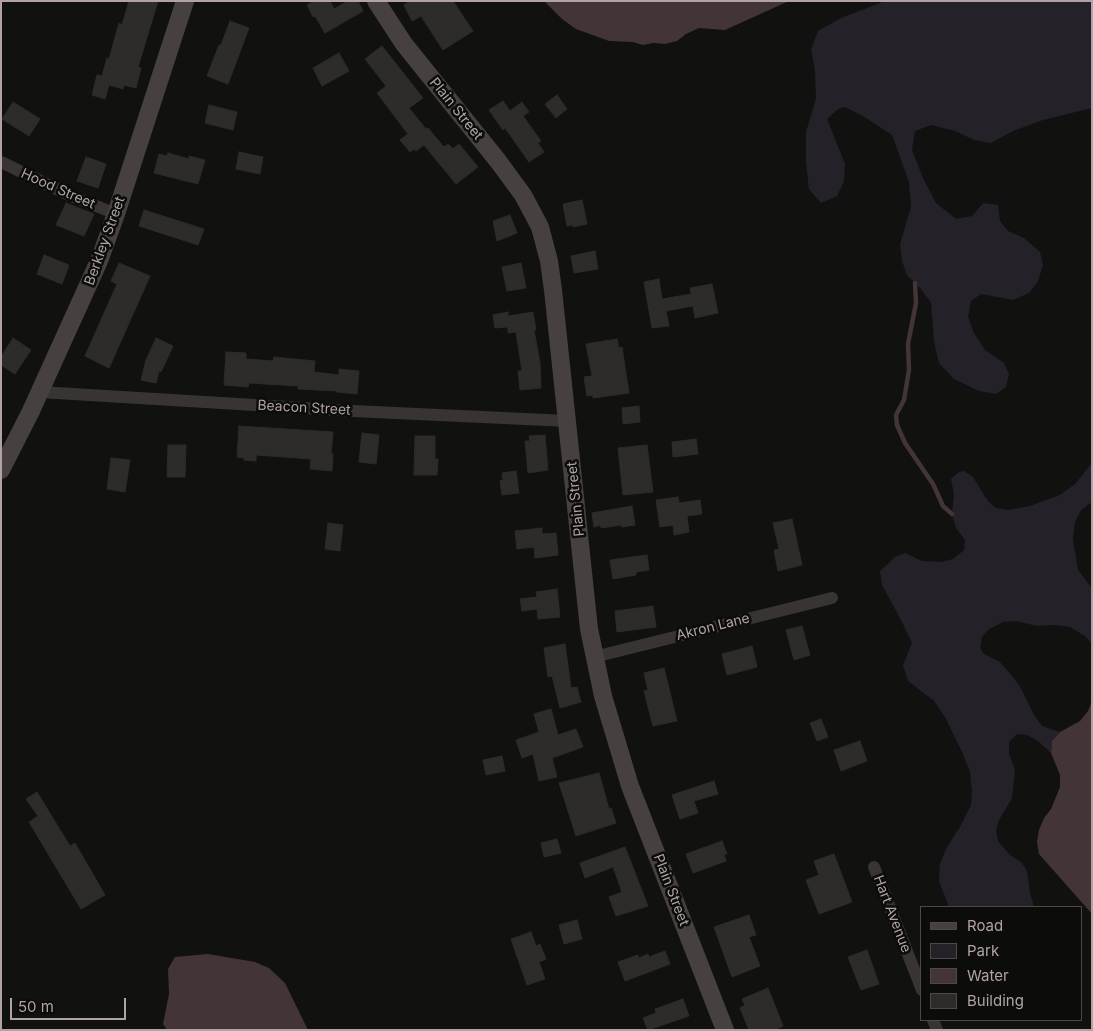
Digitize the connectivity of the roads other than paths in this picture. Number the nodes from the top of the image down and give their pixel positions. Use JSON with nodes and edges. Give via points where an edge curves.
{"nodes":[{"id":1,"x":185,"y":1,"type":"edge"},
{"id":2,"x":376,"y":1,"type":"edge"},
{"id":3,"x":1,"y":162,"type":"edge"},
{"id":4,"x":116,"y":214,"type":"junction"},
{"id":5,"x":40,"y":392,"type":"junction"},
{"id":6,"x":568,"y":421,"type":"junction"},
{"id":7,"x":1,"y":470,"type":"edge"},
{"id":8,"x":832,"y":598,"type":"dead end"},
{"id":9,"x":594,"y":657,"type":"junction"},
{"id":10,"x":874,"y":866,"type":"dead end"},
{"id":11,"x":920,"y":985,"type":"edge"},
{"id":12,"x":725,"y":1030,"type":"edge"}],
"edges":[{"from":1,"to":4,"type":"main road","name":"Berkley Street"},
{"from":2,"to":6,"type":"main road","name":"Plain Street","via":[[404,44],[533,210],[548,261]]},
{"from":3,"to":4,"type":"street","name":"Hood Street"},
{"from":4,"to":5,"type":"main road","name":"Berkley Street","via":[[86,291]]},
{"from":5,"to":6,"type":"street","name":"Beacon Street"},
{"from":5,"to":7,"type":"main road","name":"Berkley Street"},
{"from":6,"to":9,"type":"main road","name":"Plain Street"},
{"from":8,"to":9,"type":"street","name":"Akron Lane"},
{"from":9,"to":12,"type":"main road","name":"Plain Street","via":[[630,786]]},
{"from":10,"to":11,"type":"street","name":"Hart Avenue"}]}
